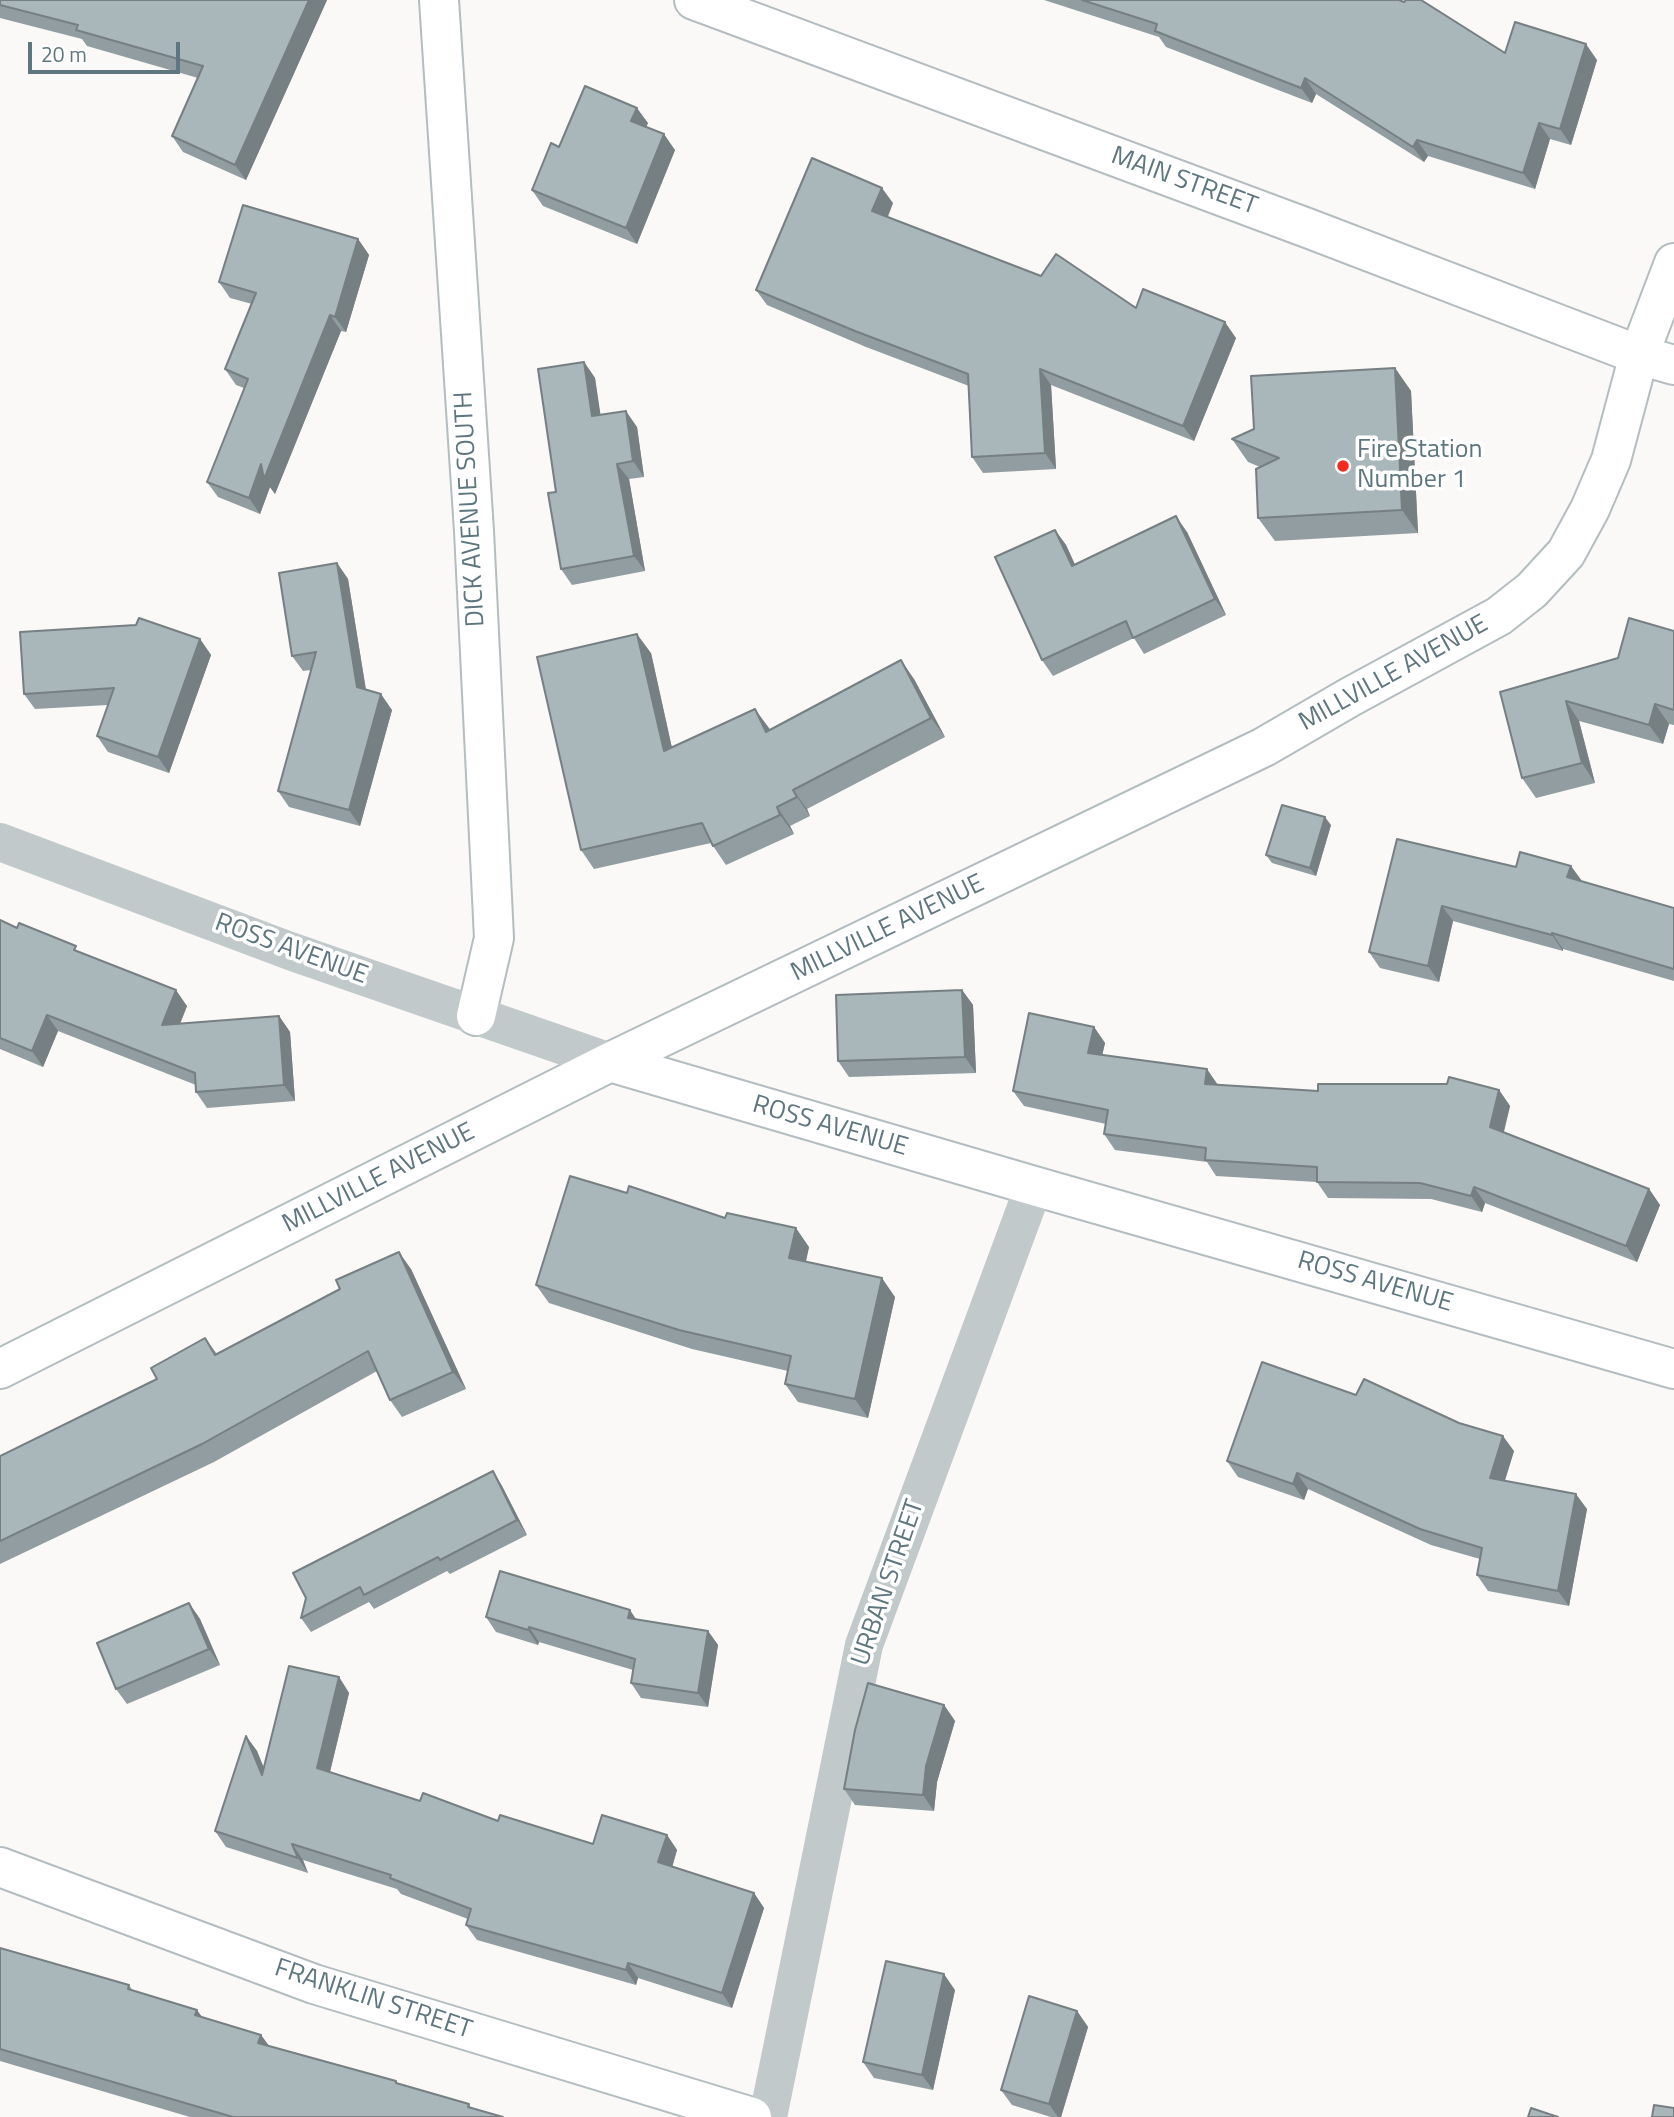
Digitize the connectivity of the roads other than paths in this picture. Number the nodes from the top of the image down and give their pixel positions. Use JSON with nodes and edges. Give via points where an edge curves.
{"nodes":[{"id":1,"x":439,"y":0,"type":"edge"},
{"id":2,"x":694,"y":0,"type":"edge"},
{"id":3,"x":1674,"y":263,"type":"edge"},
{"id":4,"x":1656,"y":360,"type":"edge"},
{"id":5,"x":0,"y":842,"type":"edge"},
{"id":6,"x":476,"y":1016,"type":"junction"},
{"id":7,"x":610,"y":1062,"type":"junction"},
{"id":8,"x":1034,"y":1186,"type":"junction"},
{"id":9,"x":0,"y":1369,"type":"edge"},
{"id":10,"x":1674,"y":1369,"type":"edge"},
{"id":11,"x":0,"y":1867,"type":"edge"},
{"id":12,"x":752,"y":2117,"type":"edge"},
{"id":13,"x":768,"y":2117,"type":"edge"}],
"edges":[{"from":1,"to":6,"type":"main road","name":"DICK AVENUE SOUTH","via":[[474,531],[494,938]]},
{"from":2,"to":4,"type":"main road","name":"MAIN STREET"},
{"from":3,"to":4,"type":"main road","name":"MILLVILLE AVENUE"},
{"from":4,"to":7,"type":"main road","name":"MILLVILLE AVENUE","via":[[1566,553],[1532,590],[1499,615],[1264,747]]},
{"from":5,"to":6,"type":"street","name":"ROSS AVENUE"},
{"from":6,"to":7,"type":"street","name":"ROSS AVENUE"},
{"from":7,"to":8,"type":"main road","name":"ROSS AVENUE"},
{"from":7,"to":9,"type":"main road","name":"MILLVILLE AVENUE"},
{"from":8,"to":10,"type":"main road","name":"ROSS AVENUE"},
{"from":8,"to":13,"type":"street","name":"URBAN STREET","via":[[864,1646]]},
{"from":11,"to":12,"type":"main road","name":"FRANKLIN STREET","via":[[314,1984]]}]}
